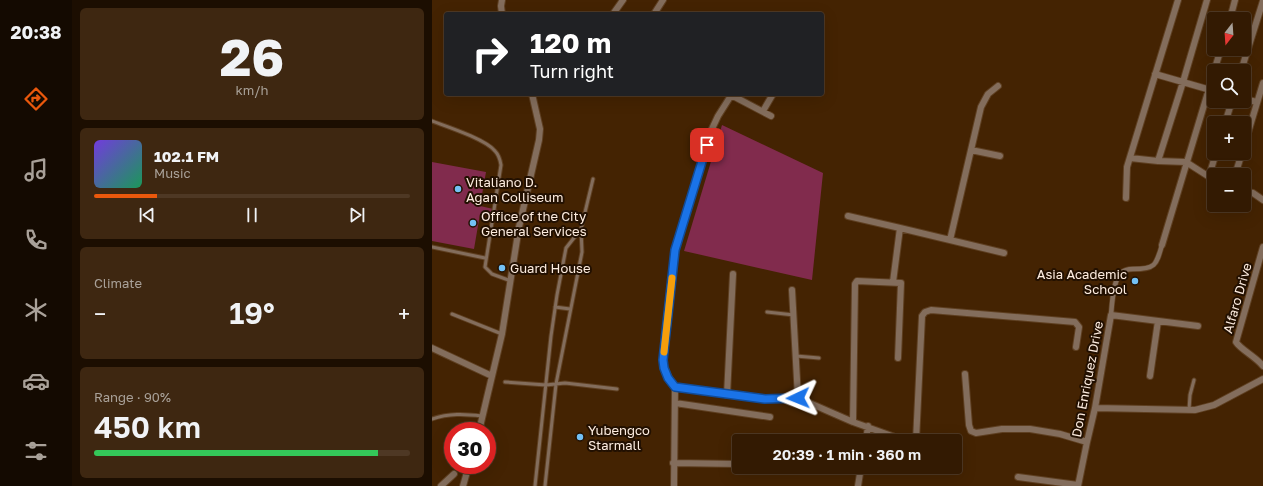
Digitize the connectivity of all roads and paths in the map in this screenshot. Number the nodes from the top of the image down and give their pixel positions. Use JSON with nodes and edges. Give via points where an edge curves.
{"nodes":[{"id":1,"x":502,"y":0,"type":"edge"},
{"id":2,"x":623,"y":0,"type":"edge"},
{"id":3,"x":663,"y":0,"type":"edge"},
{"id":4,"x":1178,"y":0,"type":"edge"},
{"id":5,"x":1207,"y":0,"type":"edge"},
{"id":6,"x":1235,"y":0,"type":"edge"},
{"id":7,"x":1263,"y":1,"type":"edge"},
{"id":8,"x":502,"y":12,"type":"edge"},
{"id":9,"x":614,"y":12,"type":"edge"},
{"id":10,"x":655,"y":12,"type":"edge"},
{"id":11,"x":1232,"y":12,"type":"edge"},
{"id":12,"x":1243,"y":64,"type":"edge"},
{"id":13,"x":1155,"y":74,"type":"junction"},
{"id":14,"x":1183,"y":82,"type":"junction"},
{"id":15,"x":1263,"y":83,"type":"edge"},
{"id":16,"x":998,"y":86,"type":"dead end"},
{"id":17,"x":1207,"y":90,"type":"edge"},
{"id":18,"x":532,"y":96,"type":"edge"},
{"id":19,"x":731,"y":96,"type":"edge"},
{"id":20,"x":736,"y":96,"type":"edge"},
{"id":21,"x":771,"y":96,"type":"edge"},
{"id":22,"x":1251,"y":101,"type":"edge"},
{"id":23,"x":1207,"y":102,"type":"edge"},
{"id":24,"x":1257,"y":102,"type":"junction"},
{"id":25,"x":763,"y":111,"type":"junction"},
{"id":26,"x":771,"y":116,"type":"dead end"},
{"id":27,"x":432,"y":121,"type":"edge"},
{"id":28,"x":1251,"y":122,"type":"edge"},
{"id":29,"x":971,"y":150,"type":"junction"},
{"id":30,"x":1000,"y":156,"type":"dead end"},
{"id":31,"x":1130,"y":158,"type":"junction"},
{"id":32,"x":1158,"y":161,"type":"junction"},
{"id":33,"x":1186,"y":162,"type":"junction"},
{"id":34,"x":1207,"y":175,"type":"edge"},
{"id":35,"x":593,"y":179,"type":"dead end"},
{"id":36,"x":1253,"y":193,"type":"dead end"},
{"id":37,"x":1126,"y":198,"type":"dead end"},
{"id":38,"x":1263,"y":200,"type":"edge"},
{"id":39,"x":848,"y":216,"type":"dead end"},
{"id":40,"x":900,"y":228,"type":"junction"},
{"id":41,"x":581,"y":230,"type":"junction"},
{"id":42,"x":950,"y":240,"type":"junction"},
{"id":43,"x":1162,"y":245,"type":"joint"},
{"id":44,"x":1263,"y":247,"type":"edge"},
{"id":45,"x":432,"y":248,"type":"edge"},
{"id":46,"x":1004,"y":253,"type":"dead end"},
{"id":47,"x":485,"y":258,"type":"junction"},
{"id":48,"x":733,"y":274,"type":"dead end"},
{"id":49,"x":511,"y":281,"type":"junction"},
{"id":50,"x":893,"y":282,"type":"junction"},
{"id":51,"x":792,"y":290,"type":"dead end"},
{"id":52,"x":555,"y":306,"type":"junction"},
{"id":53,"x":570,"y":309,"type":"junction"},
{"id":54,"x":768,"y":312,"type":"dead end"},
{"id":55,"x":452,"y":314,"type":"dead end"},
{"id":56,"x":794,"y":315,"type":"junction"},
{"id":57,"x":1111,"y":315,"type":"junction"},
{"id":58,"x":1158,"y":321,"type":"junction"},
{"id":59,"x":1198,"y":326,"type":"dead end"},
{"id":60,"x":502,"y":334,"type":"junction"},
{"id":61,"x":1076,"y":347,"type":"dead end"},
{"id":62,"x":432,"y":348,"type":"edge"},
{"id":63,"x":796,"y":356,"type":"junction"},
{"id":64,"x":819,"y":358,"type":"dead end"},
{"id":65,"x":898,"y":358,"type":"dead end"},
{"id":66,"x":1263,"y":366,"type":"edge"},
{"id":67,"x":965,"y":374,"type":"dead end"},
{"id":68,"x":492,"y":376,"type":"junction"},
{"id":69,"x":1150,"y":376,"type":"dead end"},
{"id":70,"x":1263,"y":379,"type":"edge"},
{"id":71,"x":1194,"y":380,"type":"dead end"},
{"id":72,"x":505,"y":382,"type":"dead end"},
{"id":73,"x":556,"y":384,"type":"junction"},
{"id":74,"x":546,"y":385,"type":"junction"},
{"id":75,"x":675,"y":387,"type":"junction"},
{"id":76,"x":617,"y":389,"type":"dead end"},
{"id":77,"x":727,"y":395,"type":"junction"},
{"id":78,"x":798,"y":398,"type":"junction"},
{"id":79,"x":675,"y":403,"type":"junction"},
{"id":80,"x":1095,"y":408,"type":"junction"},
{"id":81,"x":1189,"y":410,"type":"junction"},
{"id":82,"x":482,"y":416,"type":"junction"},
{"id":83,"x":770,"y":417,"type":"dead end"},
{"id":84,"x":432,"y":418,"type":"edge"},
{"id":85,"x":481,"y":422,"type":"edge"},
{"id":86,"x":853,"y":422,"type":"junction"},
{"id":87,"x":868,"y":426,"type":"junction"},
{"id":88,"x":867,"y":434,"type":"edge"},
{"id":89,"x":888,"y":434,"type":"edge"},
{"id":90,"x":916,"y":434,"type":"edge"},
{"id":91,"x":1086,"y":442,"type":"junction"},
{"id":92,"x":673,"y":463,"type":"junction"},
{"id":93,"x":732,"y":464,"type":"edge"},
{"id":94,"x":454,"y":474,"type":"dead end"},
{"id":95,"x":466,"y":474,"type":"edge"},
{"id":96,"x":860,"y":474,"type":"edge"},
{"id":97,"x":1018,"y":477,"type":"dead end"},
{"id":98,"x":442,"y":486,"type":"edge"},
{"id":99,"x":463,"y":486,"type":"edge"},
{"id":100,"x":535,"y":486,"type":"edge"},
{"id":101,"x":545,"y":486,"type":"edge"},
{"id":102,"x":674,"y":486,"type":"edge"},
{"id":103,"x":858,"y":486,"type":"edge"},
{"id":104,"x":1078,"y":486,"type":"edge"}],
"edges":[{"from":1,"to":8,"type":"street"},
{"from":2,"to":9,"type":"street"},
{"from":3,"to":10,"type":"street"},
{"from":4,"to":13,"type":"street"},
{"from":5,"to":14,"type":"street"},
{"from":6,"to":11,"type":"street"},
{"from":7,"to":12,"type":"street"},
{"from":13,"to":14,"type":"street"},
{"from":13,"to":31,"type":"street"},
{"from":14,"to":17,"type":"street"},
{"from":14,"to":32,"type":"street"},
{"from":15,"to":24,"type":"street"},
{"from":16,"to":29,"type":"street","via":[[988,94],[981,107]]},
{"from":18,"to":49,"type":"street","via":[[540,133]]},
{"from":19,"to":75,"type":"street","via":[[712,131],[675,250],[663,360],[668,378]]},
{"from":20,"to":25,"type":"street"},
{"from":21,"to":25,"type":"street"},
{"from":22,"to":24,"type":"street"},
{"from":23,"to":33,"type":"street"},
{"from":24,"to":28,"type":"street"},
{"from":25,"to":26,"type":"street"},
{"from":27,"to":47,"type":"lane","via":[[476,138],[495,150],[500,158],[501,165]]},
{"from":29,"to":30,"type":"street"},
{"from":29,"to":42,"type":"street"},
{"from":31,"to":32,"type":"street"},
{"from":31,"to":37,"type":"street","via":[[1126,172]]},
{"from":32,"to":33,"type":"street"},
{"from":33,"to":34,"type":"street"},
{"from":33,"to":43,"type":"street"},
{"from":35,"to":41,"type":"lane"},
{"from":36,"to":38,"type":"street"},
{"from":39,"to":40,"type":"street"},
{"from":40,"to":42,"type":"street"},
{"from":40,"to":50,"type":"street"},
{"from":41,"to":52,"type":"lane","via":[[566,248]]},
{"from":41,"to":53,"type":"lane","via":[[582,252]]},
{"from":42,"to":46,"type":"street"},
{"from":43,"to":57,"type":"street","via":[[1152,267],[1127,269],[1122,272],[1116,284]]},
{"from":44,"to":66,"type":"street","name":"Alfaro Drive","via":[[1236,342]]},
{"from":45,"to":47,"type":"lane"},
{"from":47,"to":49,"type":"lane","via":[[485,267],[488,271]]},
{"from":48,"to":77,"type":"street"},
{"from":49,"to":60,"type":"street"},
{"from":50,"to":65,"type":"street","via":[[902,285]]},
{"from":50,"to":86,"type":"street","via":[[857,281],[854,284]]},
{"from":51,"to":56,"type":"street"},
{"from":52,"to":53,"type":"lane"},
{"from":52,"to":74,"type":"lane"},
{"from":53,"to":73,"type":"lane"},
{"from":54,"to":56,"type":"lane"},
{"from":55,"to":60,"type":"lane"},
{"from":56,"to":63,"type":"street"},
{"from":57,"to":58,"type":"street","name":"Don Enriquez Drive"},
{"from":57,"to":80,"type":"street","name":"Don Enriquez Drive"},
{"from":58,"to":59,"type":"street","name":"Don Enriquez Drive"},
{"from":58,"to":69,"type":"street"},
{"from":60,"to":68,"type":"street"},
{"from":61,"to":90,"type":"street","via":[[1079,327],[1075,322],[931,310],[925,312],[922,316]]},
{"from":62,"to":68,"type":"street"},
{"from":63,"to":64,"type":"lane"},
{"from":63,"to":78,"type":"street"},
{"from":67,"to":91,"type":"street","via":[[971,431],[976,433],[1002,429],[1030,429]]},
{"from":68,"to":82,"type":"street"},
{"from":70,"to":81,"type":"street","via":[[1214,405]]},
{"from":71,"to":81,"type":"lane"},
{"from":72,"to":74,"type":"lane"},
{"from":73,"to":74,"type":"lane"},
{"from":73,"to":76,"type":"lane"},
{"from":73,"to":101,"type":"lane"},
{"from":74,"to":100,"type":"lane"},
{"from":75,"to":77,"type":"street"},
{"from":75,"to":79,"type":"street"},
{"from":77,"to":78,"type":"street","via":[[765,399]]},
{"from":78,"to":86,"type":"street"},
{"from":79,"to":83,"type":"street"},
{"from":79,"to":92,"type":"street"},
{"from":80,"to":81,"type":"street"},
{"from":80,"to":91,"type":"street","name":"Don Enriquez Drive"},
{"from":82,"to":84,"type":"lane","via":[[461,414]]},
{"from":82,"to":85,"type":"street"},
{"from":86,"to":87,"type":"street"},
{"from":87,"to":88,"type":"street"},
{"from":87,"to":89,"type":"street"},
{"from":91,"to":104,"type":"street","name":"Don Enriquez Drive"},
{"from":92,"to":93,"type":"street"},
{"from":92,"to":102,"type":"street"},
{"from":94,"to":98,"type":"street"},
{"from":95,"to":99,"type":"street"},
{"from":96,"to":103,"type":"street"},
{"from":97,"to":104,"type":"street"}]}
